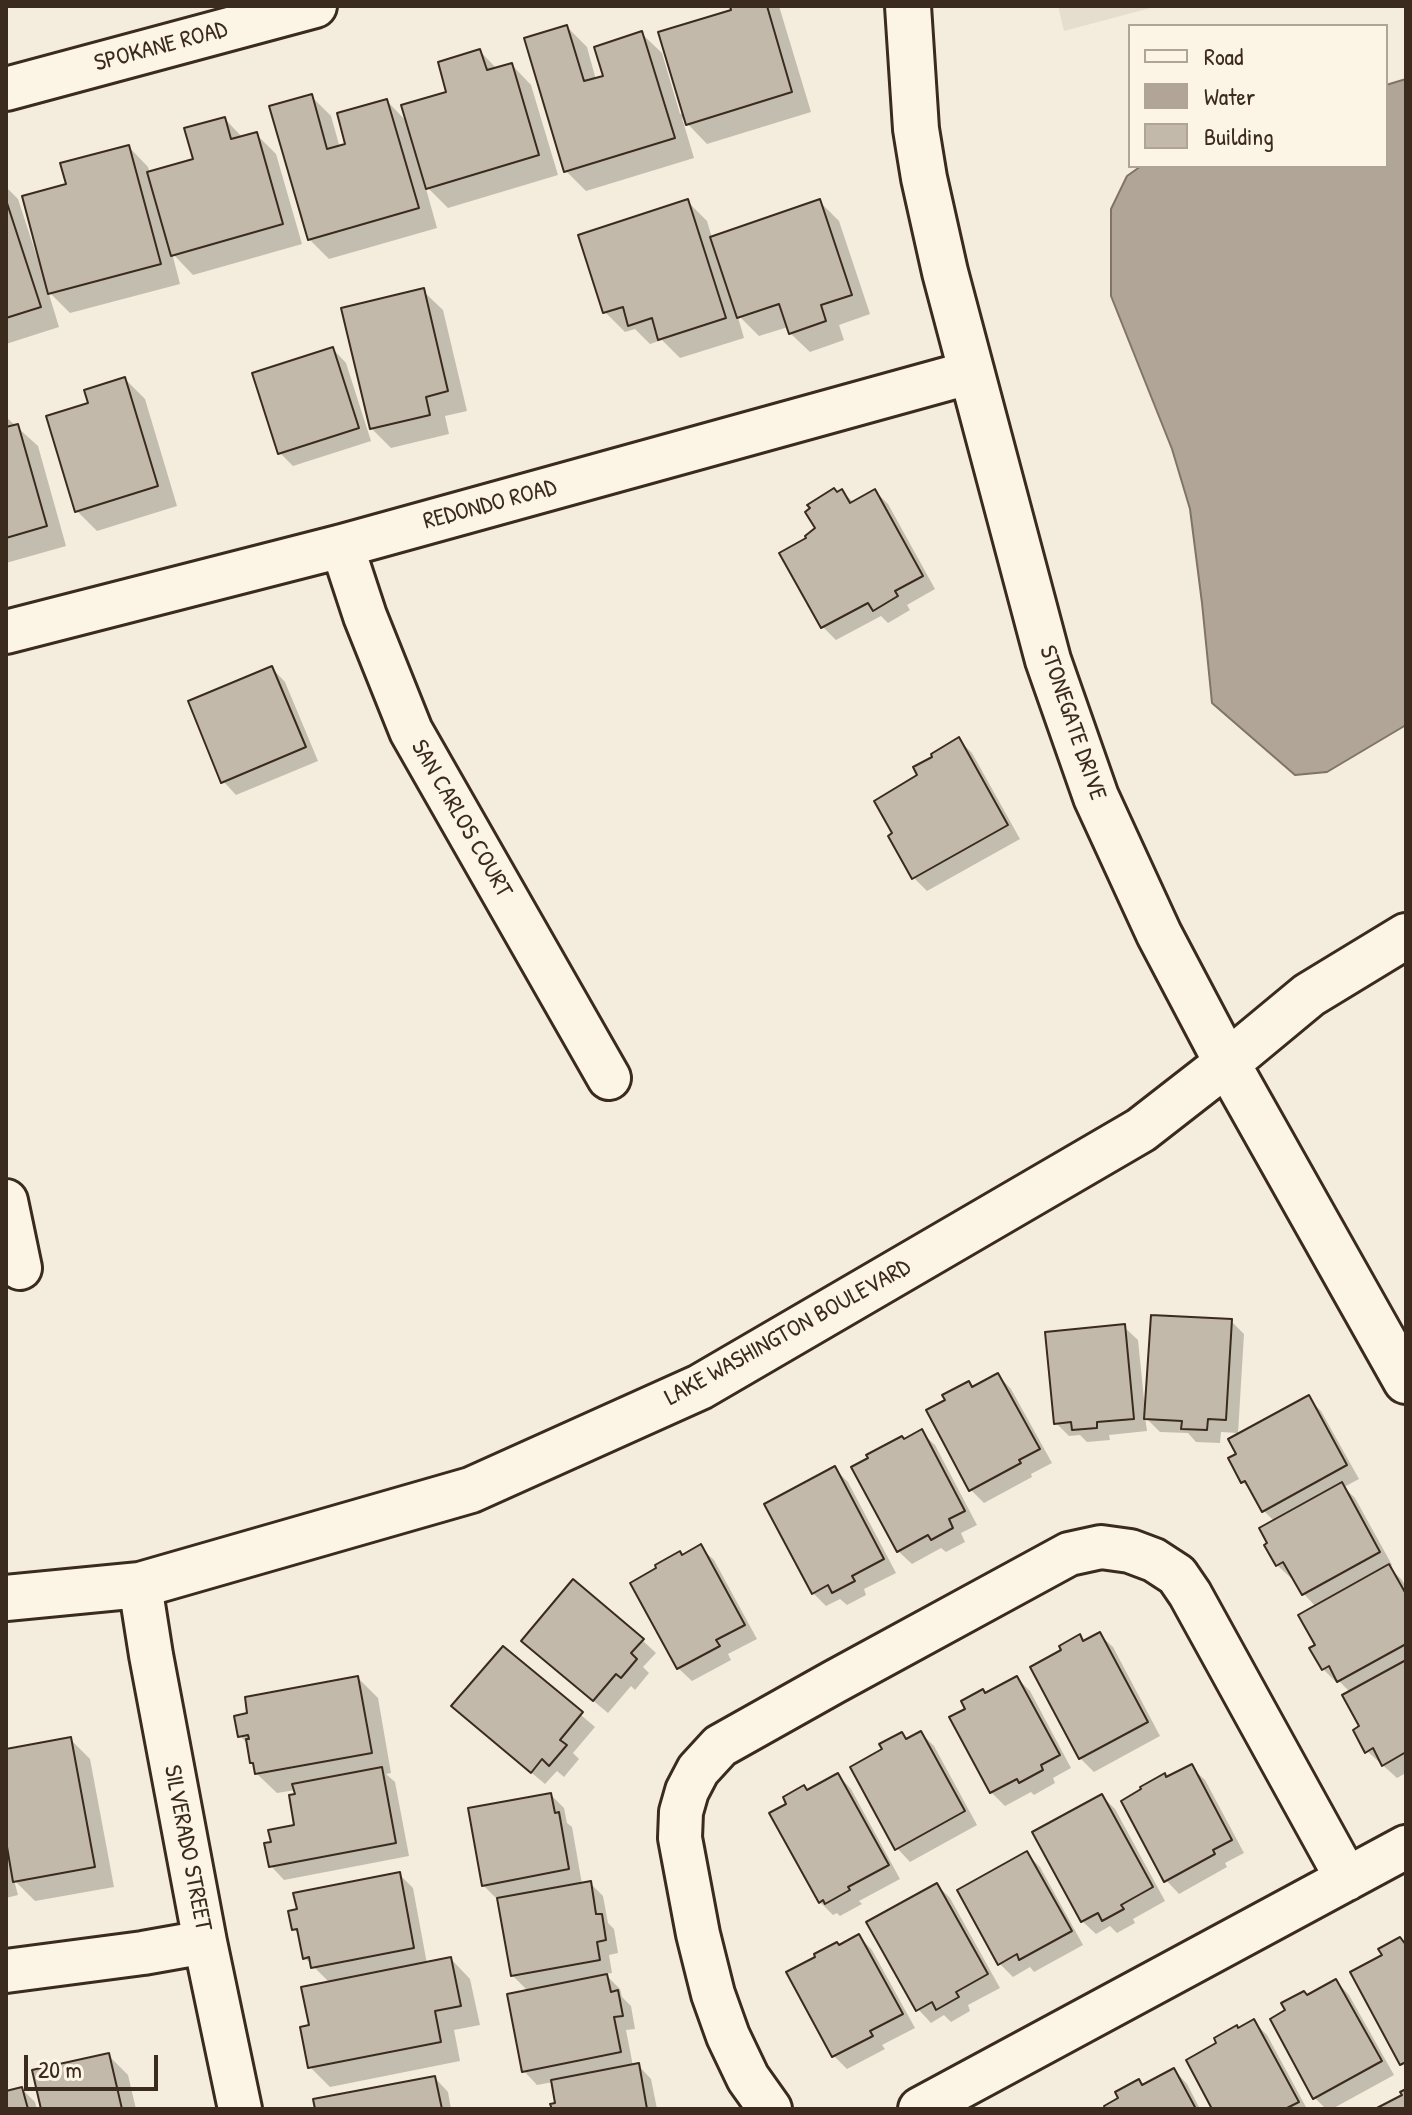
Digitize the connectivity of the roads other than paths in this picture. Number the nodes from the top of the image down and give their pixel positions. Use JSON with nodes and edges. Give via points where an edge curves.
{"nodes":[{"id":1,"x":315,"y":6,"type":"edge"},
{"id":2,"x":908,"y":6,"type":"edge"},
{"id":3,"x":6,"y":89,"type":"edge"},
{"id":4,"x":972,"y":372,"type":"junction"},
{"id":5,"x":342,"y":546,"type":"junction"},
{"id":6,"x":6,"y":632,"type":"edge"},
{"id":7,"x":1406,"y":936,"type":"edge"},
{"id":8,"x":1227,"y":1063,"type":"junction"},
{"id":9,"x":609,"y":1078,"type":"dead end"},
{"id":10,"x":6,"y":1201,"type":"edge"},
{"id":11,"x":20,"y":1268,"type":"dead end"},
{"id":12,"x":1406,"y":1381,"type":"edge"},
{"id":13,"x":140,"y":1585,"type":"junction"},
{"id":14,"x":6,"y":1598,"type":"edge"},
{"id":15,"x":1406,"y":1847,"type":"edge"},
{"id":16,"x":1347,"y":1879,"type":"junction"},
{"id":17,"x":205,"y":1942,"type":"junction"},
{"id":18,"x":6,"y":1971,"type":"edge"},
{"id":19,"x":240,"y":2109,"type":"edge"},
{"id":20,"x":770,"y":2109,"type":"edge"},
{"id":21,"x":920,"y":2109,"type":"edge"}],
"edges":[{"from":1,"to":3,"type":"street","name":"SPOKANE ROAD"},
{"from":2,"to":4,"type":"street","name":"STONEGATE DRIVE","via":[[924,178]]},
{"from":4,"to":5,"type":"street","name":"REDONDO ROAD"},
{"from":4,"to":8,"type":"street","name":"STONEGATE DRIVE","via":[[1048,660],[1096,797],[1159,934]]},
{"from":5,"to":6,"type":"street","name":"REDONDO ROAD"},
{"from":5,"to":9,"type":"street","name":"SAN CARLOS COURT","via":[[411,731]]},
{"from":7,"to":8,"type":"street","name":"LAKE WASHINGTON BOULEVARD","via":[[1309,995]]},
{"from":8,"to":12,"type":"street","name":"STONEGATE DRIVE"},
{"from":8,"to":13,"type":"street","name":"LAKE WASHINGTON BOULEVARD","via":[[1141,1130],[700,1387],[471,1490]]},
{"from":10,"to":11,"type":"street"},
{"from":13,"to":14,"type":"street","name":"LAKE WASHINGTON BOULEVARD"},
{"from":13,"to":17,"type":"street","name":"SILVERADO STREET"},
{"from":15,"to":16,"type":"street"},
{"from":16,"to":20,"type":"street","via":[[1177,1575],[1130,1551],[1101,1547],[1069,1554],[720,1746],[698,1770],[681,1812],[680,1838],[698,1934],[728,2036]]},
{"from":16,"to":21,"type":"street"},
{"from":17,"to":18,"type":"street"},
{"from":17,"to":19,"type":"street","name":"SILVERADO STREET"}]}
